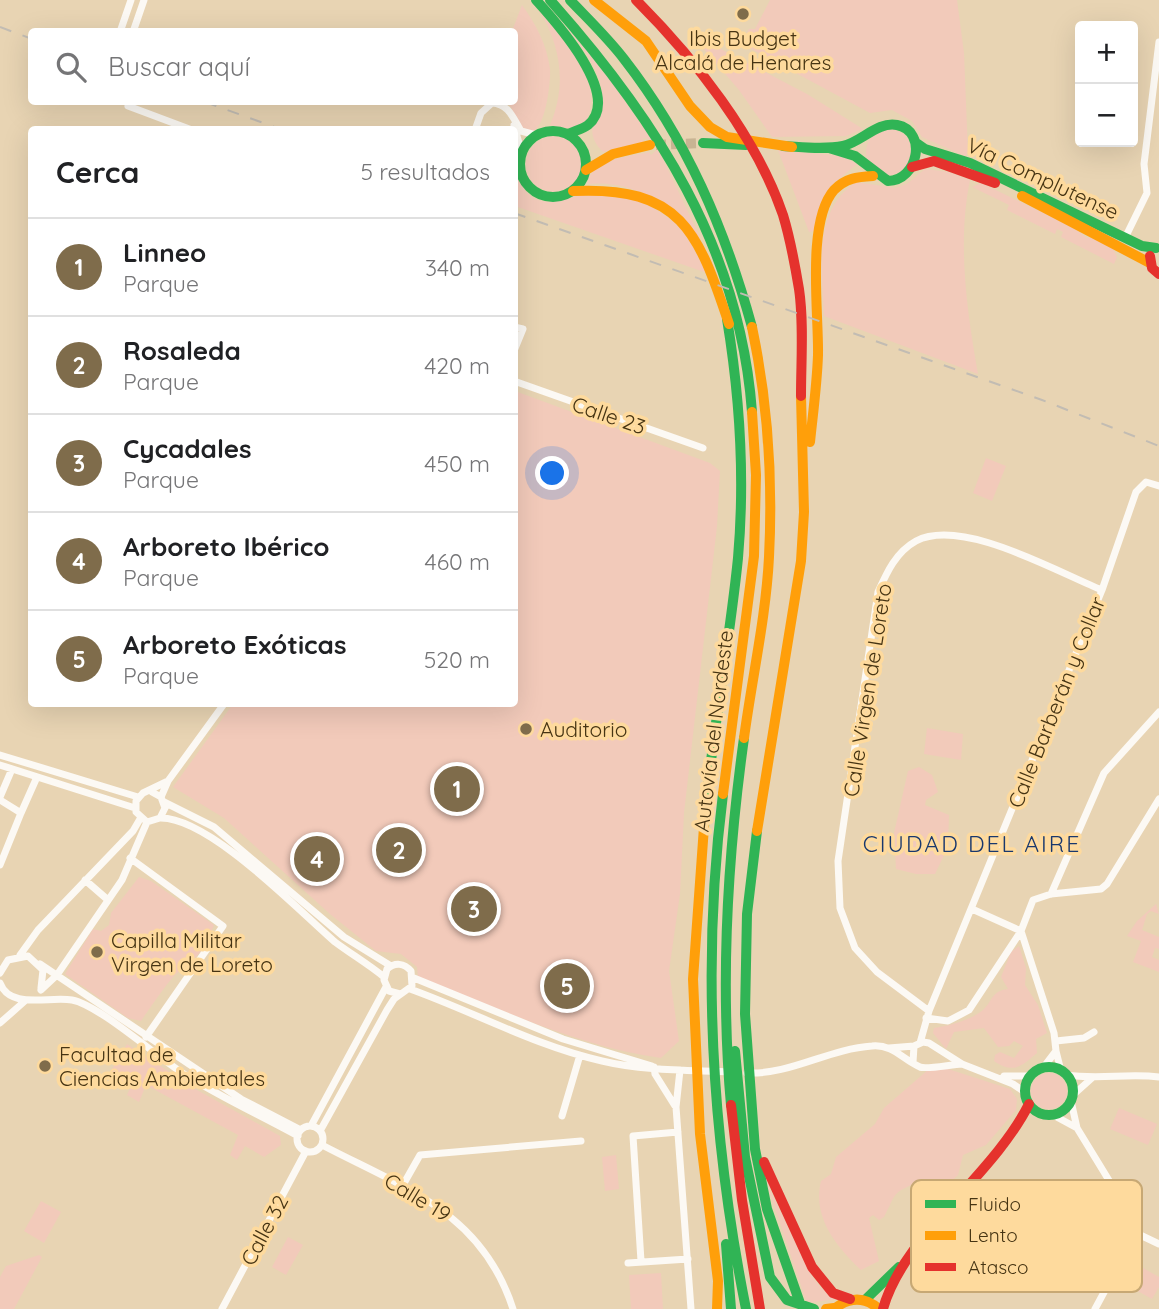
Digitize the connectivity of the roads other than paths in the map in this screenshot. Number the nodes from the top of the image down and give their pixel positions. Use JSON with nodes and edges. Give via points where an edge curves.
{"nodes":[{"id":1,"x":131,"y":0,"type":"edge"},
{"id":2,"x":144,"y":0,"type":"edge"},
{"id":3,"x":536,"y":0,"type":"edge"},
{"id":4,"x":550,"y":0,"type":"edge"},
{"id":5,"x":570,"y":0,"type":"edge"},
{"id":6,"x":594,"y":0,"type":"edge"},
{"id":7,"x":636,"y":0,"type":"edge"},
{"id":8,"x":122,"y":23,"type":"junction"},
{"id":9,"x":121,"y":28,"type":"edge"},
{"id":10,"x":132,"y":28,"type":"edge"},
{"id":11,"x":134,"y":28,"type":"edge"},
{"id":12,"x":1159,"y":42,"type":"edge"},
{"id":13,"x":490,"y":105,"type":"edge"},
{"id":14,"x":498,"y":105,"type":"edge"},
{"id":15,"x":128,"y":106,"type":"dead end"},
{"id":16,"x":513,"y":117,"type":"junction"},
{"id":17,"x":173,"y":126,"type":"edge"},
{"id":18,"x":476,"y":126,"type":"edge"},
{"id":19,"x":515,"y":126,"type":"edge"},
{"id":20,"x":568,"y":134,"type":"junction"},
{"id":21,"x":536,"y":135,"type":"junction"},
{"id":22,"x":518,"y":138,"type":"edge"},
{"id":23,"x":864,"y":138,"type":"junction"},
{"id":24,"x":915,"y":142,"type":"junction"},
{"id":25,"x":703,"y":143,"type":"tunnel mouth"},
{"id":26,"x":650,"y":145,"type":"tunnel mouth"},
{"id":27,"x":792,"y":147,"type":"junction"},
{"id":28,"x":829,"y":148,"type":"junction"},
{"id":29,"x":583,"y":150,"type":"junction"},
{"id":30,"x":522,"y":154,"type":"junction"},
{"id":31,"x":613,"y":154,"type":"junction"},
{"id":32,"x":863,"y":163,"type":"junction"},
{"id":33,"x":912,"y":167,"type":"junction"},
{"id":34,"x":586,"y":170,"type":"junction"},
{"id":35,"x":873,"y":176,"type":"junction"},
{"id":36,"x":573,"y":191,"type":"junction"},
{"id":37,"x":1125,"y":238,"type":"junction"},
{"id":38,"x":1157,"y":248,"type":"edge"},
{"id":39,"x":1150,"y":263,"type":"junction"},
{"id":40,"x":1159,"y":274,"type":"edge"},
{"id":41,"x":518,"y":328,"type":"edge"},
{"id":42,"x":518,"y":341,"type":"edge"},
{"id":43,"x":518,"y":382,"type":"edge"},
{"id":44,"x":744,"y":384,"type":"junction"},
{"id":45,"x":703,"y":448,"type":"dead end"},
{"id":46,"x":1159,"y":486,"type":"edge"},
{"id":47,"x":754,"y":557,"type":"junction"},
{"id":48,"x":801,"y":561,"type":"junction"},
{"id":49,"x":1101,"y":590,"type":"junction"},
{"id":50,"x":222,"y":707,"type":"edge"},
{"id":51,"x":1159,"y":712,"type":"edge"},
{"id":52,"x":0,"y":755,"type":"edge"},
{"id":53,"x":0,"y":765,"type":"edge"},
{"id":54,"x":12,"y":769,"type":"junction"},
{"id":55,"x":37,"y":777,"type":"junction"},
{"id":56,"x":168,"y":782,"type":"junction"},
{"id":57,"x":152,"y":792,"type":"junction"},
{"id":58,"x":138,"y":797,"type":"junction"},
{"id":59,"x":0,"y":799,"type":"edge"},
{"id":60,"x":1159,"y":799,"type":"edge"},
{"id":61,"x":163,"y":800,"type":"junction"},
{"id":62,"x":135,"y":808,"type":"junction"},
{"id":63,"x":21,"y":813,"type":"junction"},
{"id":64,"x":160,"y":818,"type":"junction"},
{"id":65,"x":144,"y":820,"type":"junction"},
{"id":66,"x":130,"y":858,"type":"junction"},
{"id":67,"x":0,"y":865,"type":"edge"},
{"id":68,"x":85,"y":880,"type":"junction"},
{"id":69,"x":1051,"y":894,"type":"junction"},
{"id":70,"x":108,"y":900,"type":"junction"},
{"id":71,"x":972,"y":909,"type":"junction"},
{"id":72,"x":1021,"y":931,"type":"junction"},
{"id":73,"x":726,"y":946,"type":"junction"},
{"id":74,"x":20,"y":955,"type":"junction"},
{"id":75,"x":4,"y":960,"type":"edge"},
{"id":76,"x":40,"y":964,"type":"junction"},
{"id":77,"x":391,"y":966,"type":"junction"},
{"id":78,"x":0,"y":973,"type":"edge"},
{"id":79,"x":57,"y":975,"type":"junction"},
{"id":80,"x":384,"y":977,"type":"junction"},
{"id":81,"x":414,"y":978,"type":"junction"},
{"id":82,"x":386,"y":987,"type":"junction"},
{"id":83,"x":1,"y":988,"type":"edge"},
{"id":84,"x":410,"y":989,"type":"junction"},
{"id":85,"x":41,"y":990,"type":"junction"},
{"id":86,"x":400,"y":994,"type":"junction"},
{"id":87,"x":29,"y":999,"type":"junction"},
{"id":88,"x":926,"y":1018,"type":"junction"},
{"id":89,"x":0,"y":1023,"type":"edge"},
{"id":90,"x":1094,"y":1032,"type":"dead end"},
{"id":91,"x":146,"y":1037,"type":"junction"},
{"id":92,"x":1056,"y":1041,"type":"junction"},
{"id":93,"x":929,"y":1042,"type":"junction"},
{"id":94,"x":917,"y":1044,"type":"junction"},
{"id":95,"x":888,"y":1048,"type":"junction"},
{"id":96,"x":937,"y":1049,"type":"junction"},
{"id":97,"x":1056,"y":1051,"type":"junction"},
{"id":98,"x":580,"y":1055,"type":"junction"},
{"id":99,"x":913,"y":1062,"type":"junction"},
{"id":100,"x":962,"y":1064,"type":"junction"},
{"id":101,"x":932,"y":1066,"type":"junction"},
{"id":102,"x":1043,"y":1068,"type":"junction"},
{"id":103,"x":654,"y":1070,"type":"junction"},
{"id":104,"x":681,"y":1073,"type":"junction"},
{"id":105,"x":989,"y":1073,"type":"junction"},
{"id":106,"x":1064,"y":1073,"type":"junction"},
{"id":107,"x":1031,"y":1076,"type":"junction"},
{"id":108,"x":1159,"y":1077,"type":"edge"},
{"id":109,"x":1093,"y":1078,"type":"junction"},
{"id":110,"x":715,"y":1084,"type":"junction"},
{"id":111,"x":1026,"y":1093,"type":"junction"},
{"id":112,"x":1072,"y":1098,"type":"junction"},
{"id":113,"x":750,"y":1104,"type":"junction"},
{"id":114,"x":1029,"y":1104,"type":"junction"},
{"id":115,"x":676,"y":1107,"type":"junction"},
{"id":116,"x":1048,"y":1115,"type":"junction"},
{"id":117,"x":562,"y":1116,"type":"dead end"},
{"id":118,"x":311,"y":1126,"type":"junction"},
{"id":119,"x":1077,"y":1128,"type":"junction"},
{"id":120,"x":320,"y":1131,"type":"junction"},
{"id":121,"x":678,"y":1132,"type":"junction"},
{"id":122,"x":299,"y":1133,"type":"junction"},
{"id":123,"x":1015,"y":1133,"type":"junction"},
{"id":124,"x":581,"y":1141,"type":"dead end"},
{"id":125,"x":322,"y":1144,"type":"junction"},
{"id":126,"x":306,"y":1151,"type":"junction"},
{"id":127,"x":975,"y":1180,"type":"edge"},
{"id":128,"x":1109,"y":1180,"type":"edge"},
{"id":129,"x":403,"y":1185,"type":"junction"},
{"id":130,"x":1142,"y":1236,"type":"edge"},
{"id":131,"x":1159,"y":1244,"type":"edge"},
{"id":132,"x":911,"y":1255,"type":"edge"},
{"id":133,"x":911,"y":1257,"type":"edge"},
{"id":134,"x":688,"y":1259,"type":"junction"},
{"id":135,"x":641,"y":1262,"type":"junction"},
{"id":136,"x":628,"y":1263,"type":"dead end"},
{"id":137,"x":1104,"y":1292,"type":"edge"},
{"id":138,"x":850,"y":1299,"type":"junction"},
{"id":139,"x":866,"y":1300,"type":"junction"},
{"id":140,"x":717,"y":1307,"type":"edge"},
{"id":141,"x":222,"y":1309,"type":"edge"},
{"id":142,"x":513,"y":1309,"type":"edge"},
{"id":143,"x":691,"y":1309,"type":"edge"},
{"id":144,"x":731,"y":1309,"type":"edge"},
{"id":145,"x":746,"y":1309,"type":"edge"},
{"id":146,"x":760,"y":1309,"type":"edge"},
{"id":147,"x":802,"y":1309,"type":"edge"},
{"id":148,"x":814,"y":1309,"type":"edge"},
{"id":149,"x":826,"y":1309,"type":"edge"},
{"id":150,"x":834,"y":1309,"type":"edge"},
{"id":151,"x":881,"y":1309,"type":"edge"},
{"id":152,"x":1095,"y":1309,"type":"edge"}],
"edges":[{"from":1,"to":8,"type":"street"},
{"from":2,"to":11,"type":"street"},
{"from":3,"to":20,"type":"main road","via":[[589,69],[597,88],[594,118],[587,127]]},
{"from":4,"to":44,"type":"main road","via":[[625,84],[680,171],[737,314]]},
{"from":5,"to":73,"type":"main road","via":[[607,39],[664,115],[719,219],[750,312],[765,382],[772,470],[769,561],[738,783]]},
{"from":6,"to":27,"type":"main road","via":[[646,41],[690,106],[710,127],[727,137]]},
{"from":7,"to":48,"type":"main road","via":[[673,37],[737,124],[783,216],[799,291],[802,345]]},
{"from":8,"to":9,"type":"street"},
{"from":8,"to":10,"type":"street"},
{"from":12,"to":37,"type":"street","via":[[1144,164],[1147,193]]},
{"from":13,"to":18,"type":"street"},
{"from":14,"to":16,"type":"street"},
{"from":15,"to":17,"type":"street"},
{"from":16,"to":19,"type":"street"},
{"from":16,"to":21,"type":"street","via":[[521,131]]},
{"from":20,"to":21,"type":"main road","via":[[550,131]]},
{"from":20,"to":29,"type":"main road"},
{"from":21,"to":30,"type":"main road"},
{"from":22,"to":30,"type":"street"},
{"from":23,"to":24,"type":"main road","via":[[874,128],[892,124],[903,128]]},
{"from":23,"to":28,"type":"main road"},
{"from":23,"to":32,"type":"main road"},
{"from":24,"to":33,"type":"main road"},
{"from":24,"to":37,"type":"main road","name":"Vía Complutense","via":[[970,163]]},
{"from":25,"to":27,"type":"main road"},
{"from":26,"to":31,"type":"main road"},
{"from":27,"to":28,"type":"main road"},
{"from":28,"to":32,"type":"main road"},
{"from":29,"to":31,"type":"main road"},
{"from":29,"to":34,"type":"main road"},
{"from":30,"to":36,"type":"main road","via":[[522,174],[534,191],[554,197]]},
{"from":31,"to":34,"type":"main road"},
{"from":32,"to":35,"type":"main road"},
{"from":33,"to":35,"type":"main road","via":[[899,178]]},
{"from":33,"to":39,"type":"main road","name":"Vía Complutense","via":[[934,161],[990,180]]},
{"from":34,"to":36,"type":"main road"},
{"from":35,"to":48,"type":"main road","via":[[844,180],[826,207],[817,248],[818,350],[808,530]]},
{"from":36,"to":44,"type":"main road","via":[[606,188],[633,193],[665,208],[685,225],[707,257]]},
{"from":37,"to":38,"type":"main road","name":"Vía Complutense"},
{"from":38,"to":39,"type":"main road"},
{"from":39,"to":40,"type":"main road","name":"Vía Complutense"},
{"from":41,"to":42,"type":"street","via":[[523,329]]},
{"from":43,"to":45,"type":"street","name":"Calle 23"},
{"from":44,"to":47,"type":"main road"},
{"from":44,"to":47,"type":"main road","name":"Autovía del Nordeste","via":[[758,470]]},
{"from":44,"to":140,"type":"main road","via":[[738,557],[708,776],[693,979],[699,1120]]},
{"from":46,"to":49,"type":"street","name":"Calle Barberán y Collar","via":[[1146,482],[1136,492]]},
{"from":47,"to":110,"type":"main road","name":"Autovía del Nordeste","via":[[716,856],[712,946]]},
{"from":48,"to":113,"type":"main road","via":[[762,789],[747,914],[745,1014]]},
{"from":49,"to":71,"type":"street","name":"Calle Barberán y Collar"},
{"from":49,"to":88,"type":"street","name":"Calle Virgen de Loreto","via":[[972,537],[937,535],[906,548],[888,569],[878,592],[838,861],[840,908],[855,948]]},
{"from":50,"to":56,"type":"street"},
{"from":51,"to":69,"type":"street","via":[[1104,772]]},
{"from":52,"to":58,"type":"street"},
{"from":53,"to":54,"type":"street"},
{"from":54,"to":55,"type":"street"},
{"from":54,"to":59,"type":"street"},
{"from":55,"to":62,"type":"street"},
{"from":55,"to":63,"type":"street"},
{"from":56,"to":57,"type":"street"},
{"from":56,"to":61,"type":"street"},
{"from":57,"to":58,"type":"street"},
{"from":57,"to":61,"type":"street"},
{"from":58,"to":62,"type":"street"},
{"from":59,"to":63,"type":"street"},
{"from":60,"to":69,"type":"street","via":[[1107,884]]},
{"from":61,"to":64,"type":"street"},
{"from":61,"to":77,"type":"street","via":[[214,827],[344,937]]},
{"from":62,"to":65,"type":"street"},
{"from":63,"to":67,"type":"street"},
{"from":64,"to":65,"type":"street"},
{"from":64,"to":80,"type":"street","via":[[177,819],[209,836]]},
{"from":65,"to":66,"type":"street"},
{"from":65,"to":68,"type":"street"},
{"from":66,"to":70,"type":"street"},
{"from":66,"to":91,"type":"street","via":[[222,926]]},
{"from":68,"to":70,"type":"street"},
{"from":68,"to":74,"type":"street"},
{"from":69,"to":72,"type":"street","via":[[1033,900]]},
{"from":70,"to":79,"type":"street"},
{"from":71,"to":72,"type":"street"},
{"from":71,"to":88,"type":"street","name":"Calle Barberán y Collar"},
{"from":72,"to":88,"type":"street","via":[[969,1010],[948,1021]]},
{"from":72,"to":92,"type":"street"},
{"from":73,"to":146,"type":"main road","via":[[728,1084],[743,1222]]},
{"from":73,"to":148,"type":"main road","via":[[745,1157],[772,1284],[790,1303]]},
{"from":74,"to":75,"type":"street"},
{"from":74,"to":76,"type":"street"},
{"from":75,"to":78,"type":"street"},
{"from":76,"to":79,"type":"street"},
{"from":76,"to":85,"type":"street"},
{"from":77,"to":80,"type":"street"},
{"from":77,"to":81,"type":"street","via":[[405,965]]},
{"from":79,"to":85,"type":"street"},
{"from":79,"to":91,"type":"street"},
{"from":80,"to":82,"type":"street"},
{"from":81,"to":84,"type":"street"},
{"from":81,"to":103,"type":"street","via":[[563,1039]]},
{"from":82,"to":86,"type":"street"},
{"from":82,"to":118,"type":"street"},
{"from":83,"to":87,"type":"street","via":[[13,998]]},
{"from":84,"to":86,"type":"street"},
{"from":84,"to":98,"type":"street"},
{"from":85,"to":87,"type":"street"},
{"from":86,"to":120,"type":"street"},
{"from":87,"to":89,"type":"street"},
{"from":87,"to":122,"type":"street","via":[[79,1002],[184,1075]]},
{"from":88,"to":93,"type":"street"},
{"from":88,"to":94,"type":"street","name":"Calle Barberán y Collar"},
{"from":90,"to":92,"type":"street","via":[[1084,1038]]},
{"from":91,"to":122,"type":"street"},
{"from":92,"to":97,"type":"street"},
{"from":93,"to":94,"type":"street"},
{"from":93,"to":96,"type":"street"},
{"from":94,"to":95,"type":"street"},
{"from":94,"to":99,"type":"street"},
{"from":95,"to":99,"type":"street"},
{"from":95,"to":104,"type":"street","via":[[850,1048],[765,1074]]},
{"from":96,"to":100,"type":"street"},
{"from":96,"to":101,"type":"street"},
{"from":97,"to":102,"type":"street"},
{"from":97,"to":106,"type":"street"},
{"from":98,"to":103,"type":"street"},
{"from":98,"to":117,"type":"street"},
{"from":99,"to":101,"type":"street","via":[[922,1068]]},
{"from":100,"to":101,"type":"street"},
{"from":100,"to":105,"type":"street"},
{"from":102,"to":106,"type":"main road"},
{"from":102,"to":107,"type":"main road"},
{"from":103,"to":104,"type":"street"},
{"from":103,"to":104,"type":"street","via":[[670,1081]]},
{"from":103,"to":115,"type":"street"},
{"from":104,"to":115,"type":"street"},
{"from":105,"to":107,"type":"street"},
{"from":105,"to":111,"type":"street"},
{"from":106,"to":109,"type":"street"},
{"from":106,"to":112,"type":"main road","via":[[1072,1084]]},
{"from":107,"to":111,"type":"main road"},
{"from":108,"to":109,"type":"street","via":[[1119,1074]]},
{"from":109,"to":112,"type":"street"},
{"from":110,"to":144,"type":"main road","via":[[710,1107]]},
{"from":110,"to":145,"type":"main road","via":[[727,1203]]},
{"from":111,"to":114,"type":"main road"},
{"from":112,"to":116,"type":"main road","via":[[1062,1112]]},
{"from":112,"to":119,"type":"street"},
{"from":113,"to":138,"type":"main road","via":[[771,1181],[812,1267],[832,1293]]},
{"from":113,"to":147,"type":"main road","via":[[767,1209]]},
{"from":114,"to":116,"type":"main road"},
{"from":114,"to":123,"type":"main road"},
{"from":115,"to":121,"type":"street"},
{"from":116,"to":119,"type":"street"},
{"from":116,"to":123,"type":"main road"},
{"from":118,"to":120,"type":"street"},
{"from":118,"to":122,"type":"street"},
{"from":119,"to":128,"type":"street"},
{"from":120,"to":125,"type":"street"},
{"from":121,"to":134,"type":"street"},
{"from":121,"to":135,"type":"street","via":[[633,1136]]},
{"from":122,"to":126,"type":"street","via":[[299,1145]]},
{"from":123,"to":127,"type":"main road"},
{"from":124,"to":129,"type":"street","via":[[420,1155]]},
{"from":125,"to":126,"type":"street"},
{"from":125,"to":129,"type":"street","name":"Calle 19"},
{"from":126,"to":141,"type":"street","name":"Calle 32"},
{"from":129,"to":142,"type":"street","name":"Calle 19","via":[[437,1204],[482,1247]]},
{"from":130,"to":131,"type":"street"},
{"from":132,"to":139,"type":"main road"},
{"from":133,"to":151,"type":"main road","via":[[883,1298]]},
{"from":134,"to":135,"type":"street"},
{"from":134,"to":143,"type":"street"},
{"from":135,"to":136,"type":"street"},
{"from":137,"to":152,"type":"street"},
{"from":138,"to":139,"type":"main road"},
{"from":138,"to":150,"type":"main road"},
{"from":139,"to":151,"type":"main road"},
{"from":149,"to":150,"type":"main road"}]}
